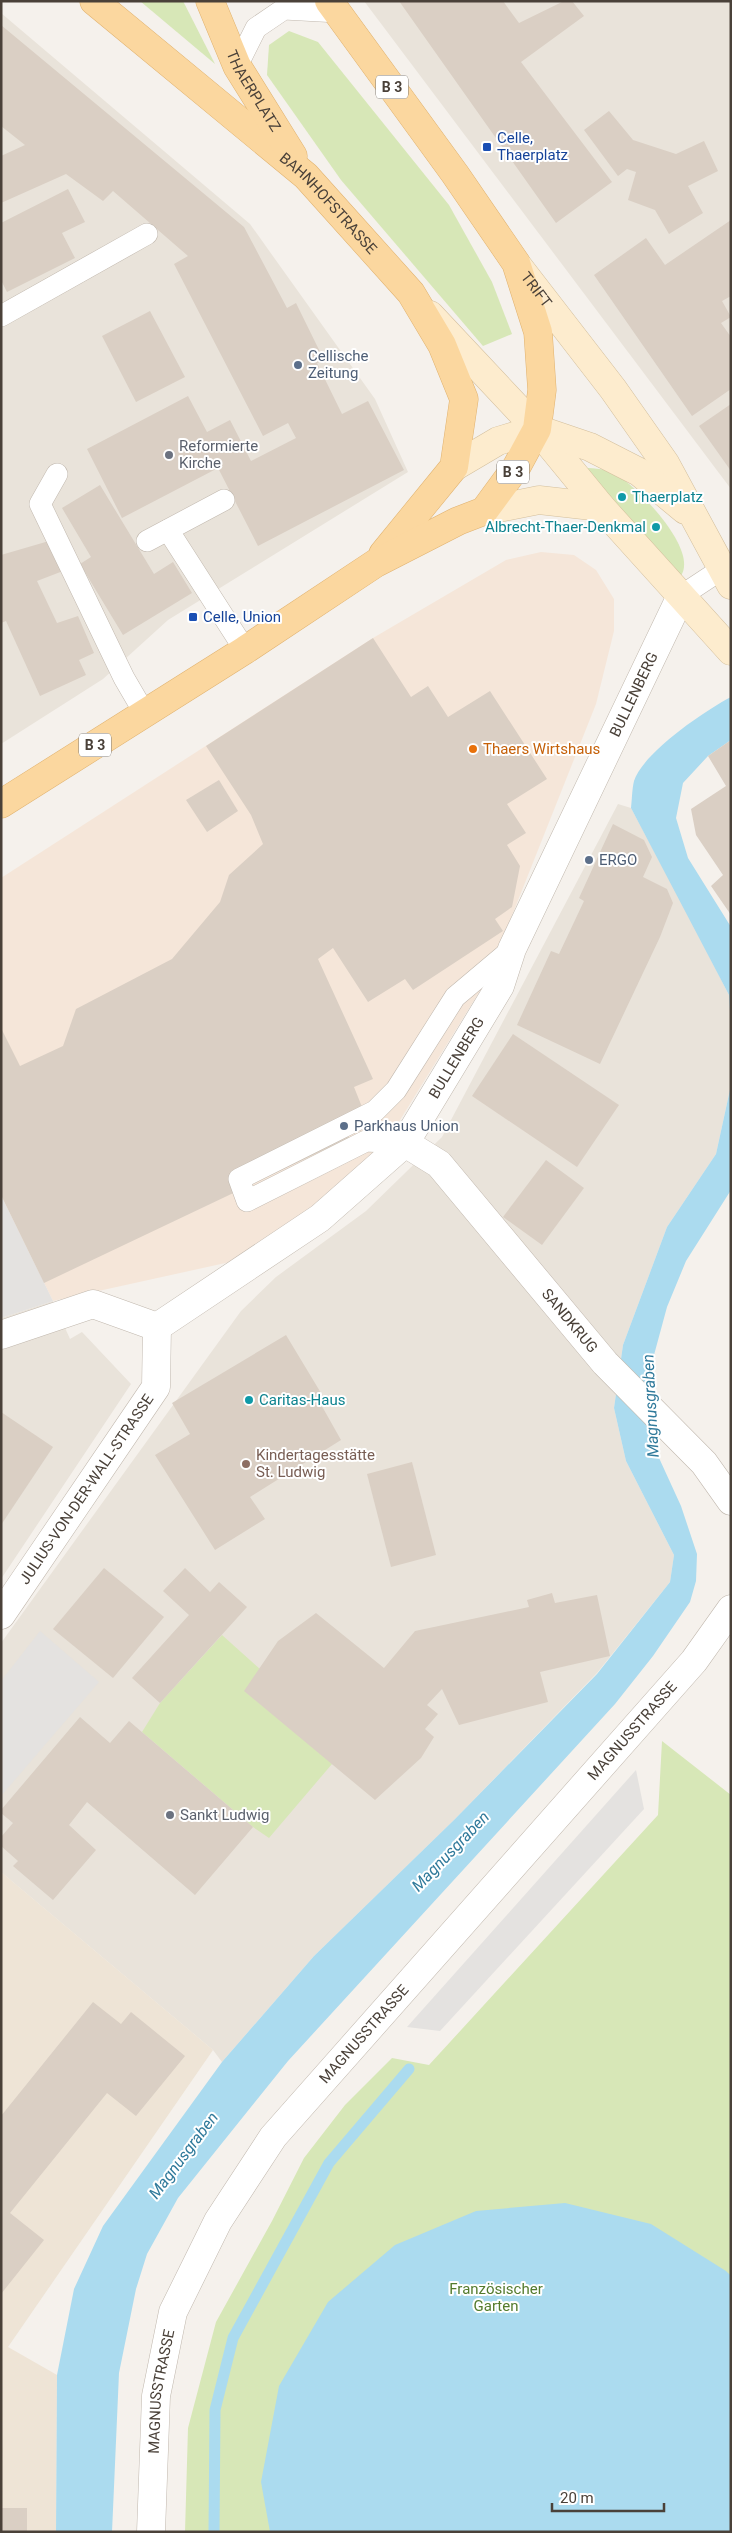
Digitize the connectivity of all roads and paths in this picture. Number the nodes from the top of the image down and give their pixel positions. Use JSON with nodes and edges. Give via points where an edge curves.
{"nodes":[{"id":1,"x":94,"y":1,"type":"edge"},
{"id":2,"x":210,"y":1,"type":"edge"},
{"id":3,"x":333,"y":7,"type":"edge"},
{"id":4,"x":238,"y":66,"type":"junction"},
{"id":5,"x":306,"y":176,"type":"junction"},
{"id":6,"x":147,"y":234,"type":"dead end"},
{"id":7,"x":516,"y":263,"type":"junction"},
{"id":8,"x":410,"y":293,"type":"junction"},
{"id":9,"x":1,"y":316,"type":"edge"},
{"id":10,"x":537,"y":429,"type":"junction"},
{"id":11,"x":454,"y":467,"type":"junction"},
{"id":12,"x":57,"y":474,"type":"dead end"},
{"id":13,"x":224,"y":500,"type":"dead end"},
{"id":14,"x":601,"y":507,"type":"junction"},
{"id":15,"x":484,"y":511,"type":"junction"},
{"id":16,"x":694,"y":518,"type":"junction"},
{"id":17,"x":168,"y":530,"type":"junction"},
{"id":18,"x":148,"y":541,"type":"dead end"},
{"id":19,"x":376,"y":563,"type":"junction"},
{"id":20,"x":726,"y":577,"type":"edge"},
{"id":21,"x":681,"y":596,"type":"junction"},
{"id":22,"x":245,"y":650,"type":"junction"},
{"id":23,"x":731,"y":651,"type":"edge"},
{"id":24,"x":145,"y":714,"type":"junction"},
{"id":25,"x":1,"y":804,"type":"edge"},
{"id":26,"x":512,"y":949,"type":"junction"},
{"id":27,"x":405,"y":1143,"type":"junction"},
{"id":28,"x":157,"y":1327,"type":"junction"},
{"id":29,"x":1,"y":1335,"type":"edge"},
{"id":30,"x":731,"y":1501,"type":"edge"},
{"id":31,"x":6,"y":1608,"type":"edge"},
{"id":32,"x":731,"y":1609,"type":"edge"},
{"id":33,"x":150,"y":2532,"type":"edge"}],
"edges":[{"from":1,"to":5,"type":"main road","name":"BAHNHOFSTRASSE"},
{"from":2,"to":4,"type":"main road","name":"THAERPLATZ"},
{"from":3,"to":4,"type":"lane","via":[[284,9],[256,28]]},
{"from":3,"to":7,"type":"main road","name":"TRIFT","number":"B 3"},
{"from":4,"to":5,"type":"main road","name":"THAERPLATZ"},
{"from":5,"to":8,"type":"main road","name":"BAHNHOFSTRASSE"},
{"from":6,"to":9,"type":"lane"},
{"from":7,"to":10,"type":"main road","number":"B 3","via":[[538,332],[542,390]]},
{"from":7,"to":16,"type":"street","name":"TRIFT","via":[[665,463]]},
{"from":8,"to":10,"type":"street"},
{"from":8,"to":11,"type":"main road","name":"BAHNHOFSTRASSE","via":[[442,346],[464,399]]},
{"from":10,"to":11,"type":"street","via":[[498,441]]},
{"from":10,"to":14,"type":"street"},
{"from":10,"to":15,"type":"main road","number":"B 3","via":[[518,466]]},
{"from":10,"to":16,"type":"street","via":[[590,447],[639,472]]},
{"from":11,"to":19,"type":"main road","number":"B 3"},
{"from":12,"to":24,"type":"lane","via":[[40,504],[124,678]]},
{"from":13,"to":17,"type":"lane"},
{"from":14,"to":15,"type":"street","via":[[538,500]]},
{"from":14,"to":21,"type":"street"},
{"from":15,"to":19,"type":"main road","number":"B 3"},
{"from":16,"to":20,"type":"street","name":"TRIFT"},
{"from":17,"to":18,"type":"lane"},
{"from":17,"to":22,"type":"lane"},
{"from":19,"to":22,"type":"main road","number":"B 3"},
{"from":20,"to":21,"type":"lane"},
{"from":21,"to":23,"type":"street"},
{"from":21,"to":26,"type":"street","name":"BULLENBERG"},
{"from":22,"to":24,"type":"main road","number":"B 3"},
{"from":24,"to":25,"type":"main road","number":"B 3"},
{"from":26,"to":27,"type":"street","name":"BULLENBERG","via":[[500,986]]},
{"from":26,"to":27,"type":"lane","via":[[455,997],[396,1090],[376,1111],[239,1179],[247,1201],[366,1142]]},
{"from":27,"to":28,"type":"street","name":"BULLENBERG","via":[[320,1218]]},
{"from":27,"to":30,"type":"street","name":"SANDKRUG","via":[[439,1164],[605,1363],[704,1463]]},
{"from":28,"to":29,"type":"street","via":[[93,1304]]},
{"from":28,"to":31,"type":"street","name":"JULIUS-VON-DER-WALL-STRASSE","via":[[156,1387]]},
{"from":32,"to":33,"type":"street","name":"MAGNUSSTRASSE","via":[[694,1661],[273,2137],[218,2222],[173,2312],[156,2396]]}]}
